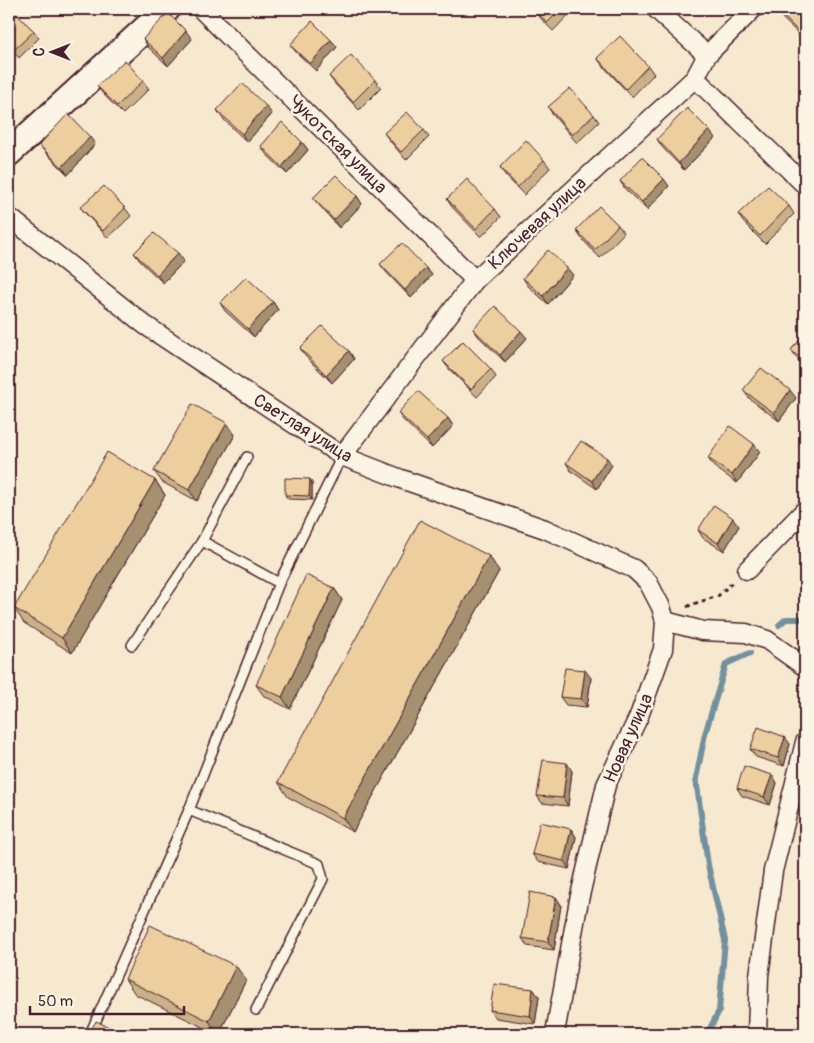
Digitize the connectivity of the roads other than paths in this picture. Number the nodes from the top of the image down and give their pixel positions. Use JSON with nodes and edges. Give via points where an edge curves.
{"nodes":[{"id":1,"x":167,"y":9,"type":"edge"},
{"id":2,"x":200,"y":9,"type":"edge"},
{"id":3,"x":656,"y":9,"type":"edge"},
{"id":4,"x":753,"y":9,"type":"edge"},
{"id":5,"x":707,"y":55,"type":"junction"},
{"id":6,"x":695,"y":78,"type":"junction"},
{"id":7,"x":9,"y":153,"type":"edge"},
{"id":8,"x":805,"y":185,"type":"edge"},
{"id":9,"x":9,"y":217,"type":"edge"},
{"id":10,"x":475,"y":280,"type":"junction"},
{"id":11,"x":342,"y":456,"type":"junction"},
{"id":12,"x":247,"y":457,"type":"dead end"},
{"id":13,"x":805,"y":510,"type":"edge"},
{"id":14,"x":202,"y":541,"type":"junction"},
{"id":15,"x":747,"y":570,"type":"road end"},
{"id":16,"x":279,"y":583,"type":"junction"},
{"id":17,"x":666,"y":621,"type":"junction"},
{"id":18,"x":132,"y":645,"type":"dead end"},
{"id":19,"x":805,"y":667,"type":"edge"},
{"id":20,"x":805,"y":742,"type":"edge"},
{"id":21,"x":189,"y":810,"type":"junction"},
{"id":22,"x":256,"y":1010,"type":"dead end"},
{"id":23,"x":555,"y":1033,"type":"edge"},
{"id":24,"x":90,"y":1034,"type":"edge"},
{"id":25,"x":757,"y":1034,"type":"edge"}],
"edges":[{"from":1,"to":7,"type":"street"},
{"from":2,"to":10,"type":"street","name":"Чукотская улица"},
{"from":3,"to":5,"type":"street"},
{"from":4,"to":5,"type":"street","name":"Ключевая улица"},
{"from":5,"to":6,"type":"street","name":"Ключевая улица"},
{"from":6,"to":8,"type":"street"},
{"from":6,"to":10,"type":"street","name":"Ключевая улица"},
{"from":9,"to":11,"type":"street","name":"Светлая улица","via":[[145,325]]},
{"from":10,"to":11,"type":"street","name":"Ключевая улица"},
{"from":11,"to":16,"type":"lane"},
{"from":11,"to":17,"type":"street","name":"Светлая улица","via":[[545,529],[634,569],[648,582]]},
{"from":12,"to":14,"type":"lane"},
{"from":13,"to":15,"type":"street"},
{"from":14,"to":16,"type":"lane"},
{"from":14,"to":18,"type":"lane"},
{"from":16,"to":21,"type":"lane"},
{"from":17,"to":19,"type":"street","via":[[703,631],[746,633],[767,640]]},
{"from":17,"to":23,"type":"street","name":"Новая улица","via":[[663,649],[654,676],[606,785],[579,900]]},
{"from":20,"to":25,"type":"street","via":[[773,871],[759,976]]},
{"from":21,"to":22,"type":"lane","via":[[319,864],[323,880]]},
{"from":21,"to":24,"type":"lane"}]}
